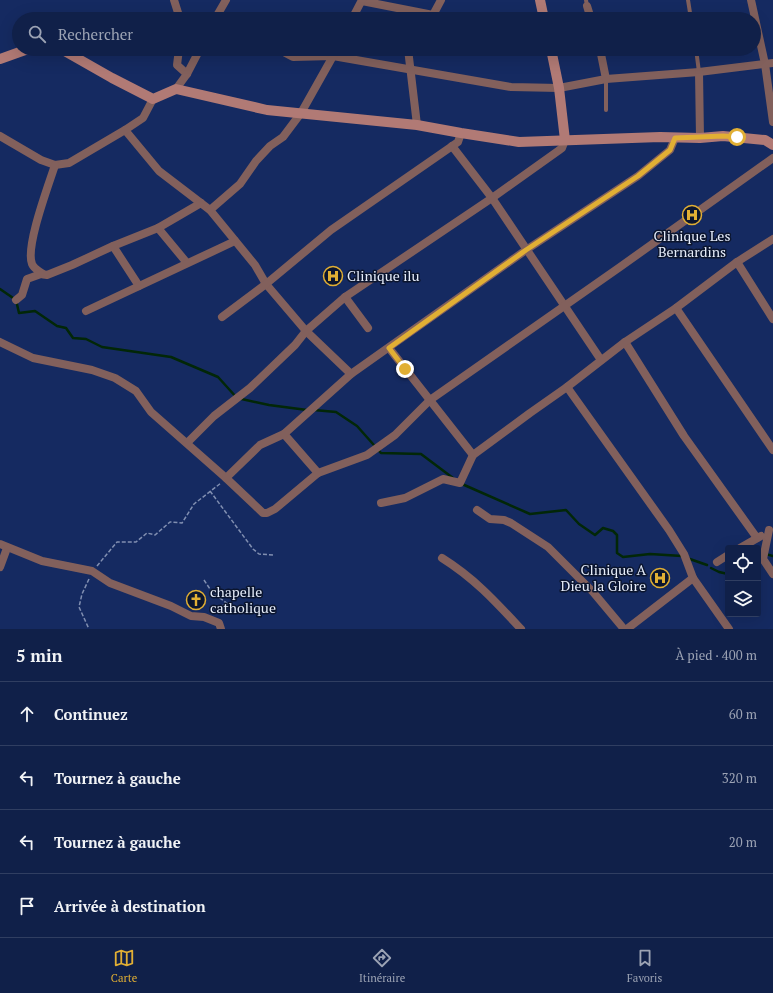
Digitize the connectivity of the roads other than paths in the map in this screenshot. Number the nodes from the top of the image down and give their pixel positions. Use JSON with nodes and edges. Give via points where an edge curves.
{"nodes":[{"id":1,"x":174,"y":0,"type":"edge"},
{"id":2,"x":226,"y":0,"type":"edge"},
{"id":3,"x":441,"y":0,"type":"edge"},
{"id":4,"x":540,"y":0,"type":"edge"},
{"id":5,"x":688,"y":0,"type":"edge"},
{"id":6,"x":751,"y":0,"type":"edge"},
{"id":7,"x":362,"y":1,"type":"edge"},
{"id":8,"x":404,"y":10,"type":"joint"},
{"id":9,"x":178,"y":12,"type":"edge"},
{"id":10,"x":221,"y":12,"type":"edge"},
{"id":11,"x":356,"y":12,"type":"edge"},
{"id":12,"x":413,"y":12,"type":"edge"},
{"id":13,"x":437,"y":12,"type":"edge"},
{"id":14,"x":543,"y":12,"type":"edge"},
{"id":15,"x":690,"y":12,"type":"edge"},
{"id":16,"x":754,"y":12,"type":"edge"},
{"id":17,"x":761,"y":36,"type":"edge"},
{"id":18,"x":12,"y":55,"type":"edge"},
{"id":19,"x":73,"y":56,"type":"edge"},
{"id":20,"x":178,"y":56,"type":"edge"},
{"id":21,"x":196,"y":56,"type":"edge"},
{"id":22,"x":291,"y":56,"type":"edge"},
{"id":23,"x":301,"y":56,"type":"edge"},
{"id":24,"x":333,"y":56,"type":"edge"},
{"id":25,"x":352,"y":56,"type":"edge"},
{"id":26,"x":409,"y":56,"type":"edge"},
{"id":27,"x":553,"y":56,"type":"edge"},
{"id":28,"x":601,"y":56,"type":"edge"},
{"id":29,"x":697,"y":56,"type":"edge"},
{"id":30,"x":0,"y":59,"type":"edge"},
{"id":31,"x":769,"y":64,"type":"edge"},
{"id":32,"x":410,"y":70,"type":"junction"},
{"id":33,"x":699,"y":72,"type":"junction"},
{"id":34,"x":187,"y":74,"type":"junction"},
{"id":35,"x":606,"y":79,"type":"junction"},
{"id":36,"x":560,"y":88,"type":"junction"},
{"id":37,"x":176,"y":89,"type":"junction"},
{"id":38,"x":154,"y":99,"type":"junction"},
{"id":39,"x":606,"y":110,"type":"dead end"},
{"id":40,"x":301,"y":113,"type":"junction"},
{"id":41,"x":773,"y":122,"type":"edge"},
{"id":42,"x":417,"y":125,"type":"junction"},
{"id":43,"x":125,"y":130,"type":"junction"},
{"id":44,"x":461,"y":133,"type":"junction"},
{"id":45,"x":0,"y":136,"type":"edge"},
{"id":46,"x":675,"y":138,"type":"junction"},
{"id":47,"x":700,"y":138,"type":"junction"},
{"id":48,"x":565,"y":140,"type":"junction"},
{"id":49,"x":773,"y":145,"type":"edge"},
{"id":50,"x":452,"y":146,"type":"junction"},
{"id":51,"x":773,"y":158,"type":"edge"},
{"id":52,"x":56,"y":165,"type":"junction"},
{"id":53,"x":492,"y":198,"type":"junction"},
{"id":54,"x":201,"y":203,"type":"junction"},
{"id":55,"x":210,"y":210,"type":"junction"},
{"id":56,"x":158,"y":228,"type":"junction"},
{"id":57,"x":773,"y":238,"type":"edge"},
{"id":58,"x":235,"y":241,"type":"junction"},
{"id":59,"x":113,"y":246,"type":"junction"},
{"id":60,"x":526,"y":250,"type":"junction"},
{"id":61,"x":737,"y":262,"type":"junction"},
{"id":62,"x":187,"y":263,"type":"junction"},
{"id":63,"x":43,"y":274,"type":"junction"},
{"id":64,"x":266,"y":284,"type":"junction"},
{"id":65,"x":139,"y":286,"type":"junction"},
{"id":66,"x":345,"y":297,"type":"junction"},
{"id":67,"x":16,"y":300,"type":"dead end"},
{"id":68,"x":564,"y":306,"type":"junction"},
{"id":69,"x":676,"y":308,"type":"junction"},
{"id":70,"x":86,"y":311,"type":"dead end"},
{"id":71,"x":222,"y":317,"type":"dead end"},
{"id":72,"x":773,"y":319,"type":"edge"},
{"id":73,"x":368,"y":328,"type":"dead end"},
{"id":74,"x":306,"y":331,"type":"junction"},
{"id":75,"x":0,"y":342,"type":"edge"},
{"id":76,"x":625,"y":342,"type":"junction"},
{"id":77,"x":389,"y":348,"type":"junction"},
{"id":78,"x":601,"y":360,"type":"junction"},
{"id":79,"x":351,"y":374,"type":"junction"},
{"id":80,"x":567,"y":387,"type":"junction"},
{"id":81,"x":430,"y":400,"type":"junction"},
{"id":82,"x":284,"y":434,"type":"junction"},
{"id":83,"x":187,"y":443,"type":"junction"},
{"id":84,"x":773,"y":450,"type":"edge"},
{"id":85,"x":473,"y":455,"type":"junction"},
{"id":86,"x":318,"y":473,"type":"junction"},
{"id":87,"x":226,"y":478,"type":"junction"},
{"id":88,"x":381,"y":503,"type":"dead end"},
{"id":89,"x":477,"y":510,"type":"dead end"},
{"id":90,"x":771,"y":529,"type":"edge"},
{"id":91,"x":758,"y":538,"type":"junction"},
{"id":92,"x":745,"y":545,"type":"edge"},
{"id":93,"x":4,"y":546,"type":"edge"},
{"id":94,"x":725,"y":557,"type":"edge"},
{"id":95,"x":442,"y":558,"type":"dead end"},
{"id":96,"x":717,"y":562,"type":"dead end"},
{"id":97,"x":0,"y":567,"type":"edge"},
{"id":98,"x":773,"y":574,"type":"edge"},
{"id":99,"x":693,"y":578,"type":"junction"},
{"id":100,"x":221,"y":629,"type":"edge"},
{"id":101,"x":521,"y":629,"type":"edge"},
{"id":102,"x":624,"y":629,"type":"edge"},
{"id":103,"x":627,"y":629,"type":"edge"},
{"id":104,"x":730,"y":629,"type":"edge"}],
"edges":[{"from":1,"to":9,"type":"street"},
{"from":2,"to":10,"type":"street"},
{"from":3,"to":13,"type":"street"},
{"from":4,"to":14,"type":"street"},
{"from":5,"to":15,"type":"lane"},
{"from":6,"to":16,"type":"street"},
{"from":7,"to":8,"type":"street"},
{"from":7,"to":11,"type":"street"},
{"from":8,"to":12,"type":"street"},
{"from":17,"to":31,"type":"street"},
{"from":18,"to":30,"type":"street"},
{"from":19,"to":38,"type":"street"},
{"from":20,"to":34,"type":"street","via":[[177,65]]},
{"from":21,"to":34,"type":"street"},
{"from":22,"to":23,"type":"street"},
{"from":24,"to":40,"type":"street"},
{"from":25,"to":32,"type":"street"},
{"from":26,"to":32,"type":"street"},
{"from":27,"to":36,"type":"street"},
{"from":28,"to":35,"type":"street"},
{"from":29,"to":33,"type":"lane"},
{"from":31,"to":33,"type":"street"},
{"from":31,"to":41,"type":"street"},
{"from":32,"to":36,"type":"street","via":[[512,87]]},
{"from":32,"to":42,"type":"street"},
{"from":33,"to":35,"type":"street"},
{"from":33,"to":47,"type":"street"},
{"from":34,"to":37,"type":"street"},
{"from":35,"to":36,"type":"street"},
{"from":35,"to":39,"type":"lane"},
{"from":36,"to":48,"type":"street"},
{"from":37,"to":38,"type":"street"},
{"from":37,"to":40,"type":"street","via":[[267,110]]},
{"from":38,"to":43,"type":"street","via":[[143,118]]},
{"from":40,"to":42,"type":"street"},
{"from":40,"to":55,"type":"street","via":[[284,137],[270,146],[256,161],[240,184]]},
{"from":42,"to":44,"type":"street"},
{"from":43,"to":52,"type":"street","via":[[69,163]]},
{"from":43,"to":54,"type":"street","via":[[159,171]]},
{"from":44,"to":48,"type":"street","via":[[519,142]]},
{"from":44,"to":50,"type":"street","via":[[458,142]]},
{"from":45,"to":52,"type":"street","via":[[41,160]]},
{"from":46,"to":47,"type":"street"},
{"from":46,"to":48,"type":"street"},
{"from":46,"to":60,"type":"street","via":[[670,150],[638,176]]},
{"from":47,"to":49,"type":"street","via":[[723,136],[765,140]]},
{"from":48,"to":53,"type":"street","via":[[562,148]]},
{"from":50,"to":53,"type":"street"},
{"from":50,"to":64,"type":"street","via":[[331,230]]},
{"from":51,"to":68,"type":"street"},
{"from":52,"to":63,"type":"street","via":[[30,252],[35,269]]},
{"from":53,"to":60,"type":"street"},
{"from":53,"to":66,"type":"street"},
{"from":54,"to":55,"type":"street"},
{"from":54,"to":56,"type":"street"},
{"from":55,"to":58,"type":"street"},
{"from":56,"to":59,"type":"street"},
{"from":56,"to":62,"type":"street"},
{"from":57,"to":61,"type":"street"},
{"from":58,"to":62,"type":"street"},
{"from":58,"to":64,"type":"street","via":[[256,265]]},
{"from":59,"to":63,"type":"street","via":[[72,265],[47,275]]},
{"from":59,"to":65,"type":"street"},
{"from":60,"to":68,"type":"street"},
{"from":60,"to":77,"type":"street"},
{"from":61,"to":69,"type":"street"},
{"from":61,"to":72,"type":"street"},
{"from":62,"to":65,"type":"street"},
{"from":63,"to":67,"type":"street","via":[[27,279],[22,295]]},
{"from":64,"to":71,"type":"street"},
{"from":64,"to":74,"type":"street"},
{"from":65,"to":70,"type":"street"},
{"from":66,"to":73,"type":"street"},
{"from":66,"to":74,"type":"street"},
{"from":68,"to":78,"type":"street"},
{"from":68,"to":81,"type":"street"},
{"from":69,"to":76,"type":"street"},
{"from":69,"to":84,"type":"street"},
{"from":74,"to":79,"type":"street"},
{"from":74,"to":83,"type":"street","via":[[250,388],[214,416]]},
{"from":75,"to":83,"type":"street","via":[[33,358],[92,370],[116,378],[136,391],[151,412]]},
{"from":76,"to":78,"type":"street"},
{"from":76,"to":91,"type":"street","via":[[684,436]]},
{"from":77,"to":79,"type":"street"},
{"from":77,"to":81,"type":"street"},
{"from":78,"to":80,"type":"street"},
{"from":79,"to":82,"type":"street"},
{"from":80,"to":85,"type":"street"},
{"from":80,"to":99,"type":"street","via":[[686,557]]},
{"from":81,"to":85,"type":"street"},
{"from":81,"to":86,"type":"street","via":[[395,435],[367,455]]},
{"from":82,"to":86,"type":"street"},
{"from":82,"to":87,"type":"street","via":[[260,445]]},
{"from":83,"to":87,"type":"street"},
{"from":85,"to":88,"type":"street","via":[[460,483],[443,479],[405,498]]},
{"from":86,"to":87,"type":"street","via":[[267,513],[263,513]]},
{"from":89,"to":102,"type":"street","via":[[490,519],[512,523],[548,547],[593,592]]},
{"from":90,"to":91,"type":"street"},
{"from":90,"to":98,"type":"street","via":[[763,556]]},
{"from":91,"to":92,"type":"street"},
{"from":93,"to":97,"type":"street"},
{"from":93,"to":100,"type":"street","via":[[42,561],[92,571],[110,583],[191,616],[204,617],[219,623]]},
{"from":94,"to":96,"type":"street"},
{"from":95,"to":101,"type":"street","via":[[488,593]]},
{"from":99,"to":103,"type":"street"},
{"from":99,"to":104,"type":"street"}]}
